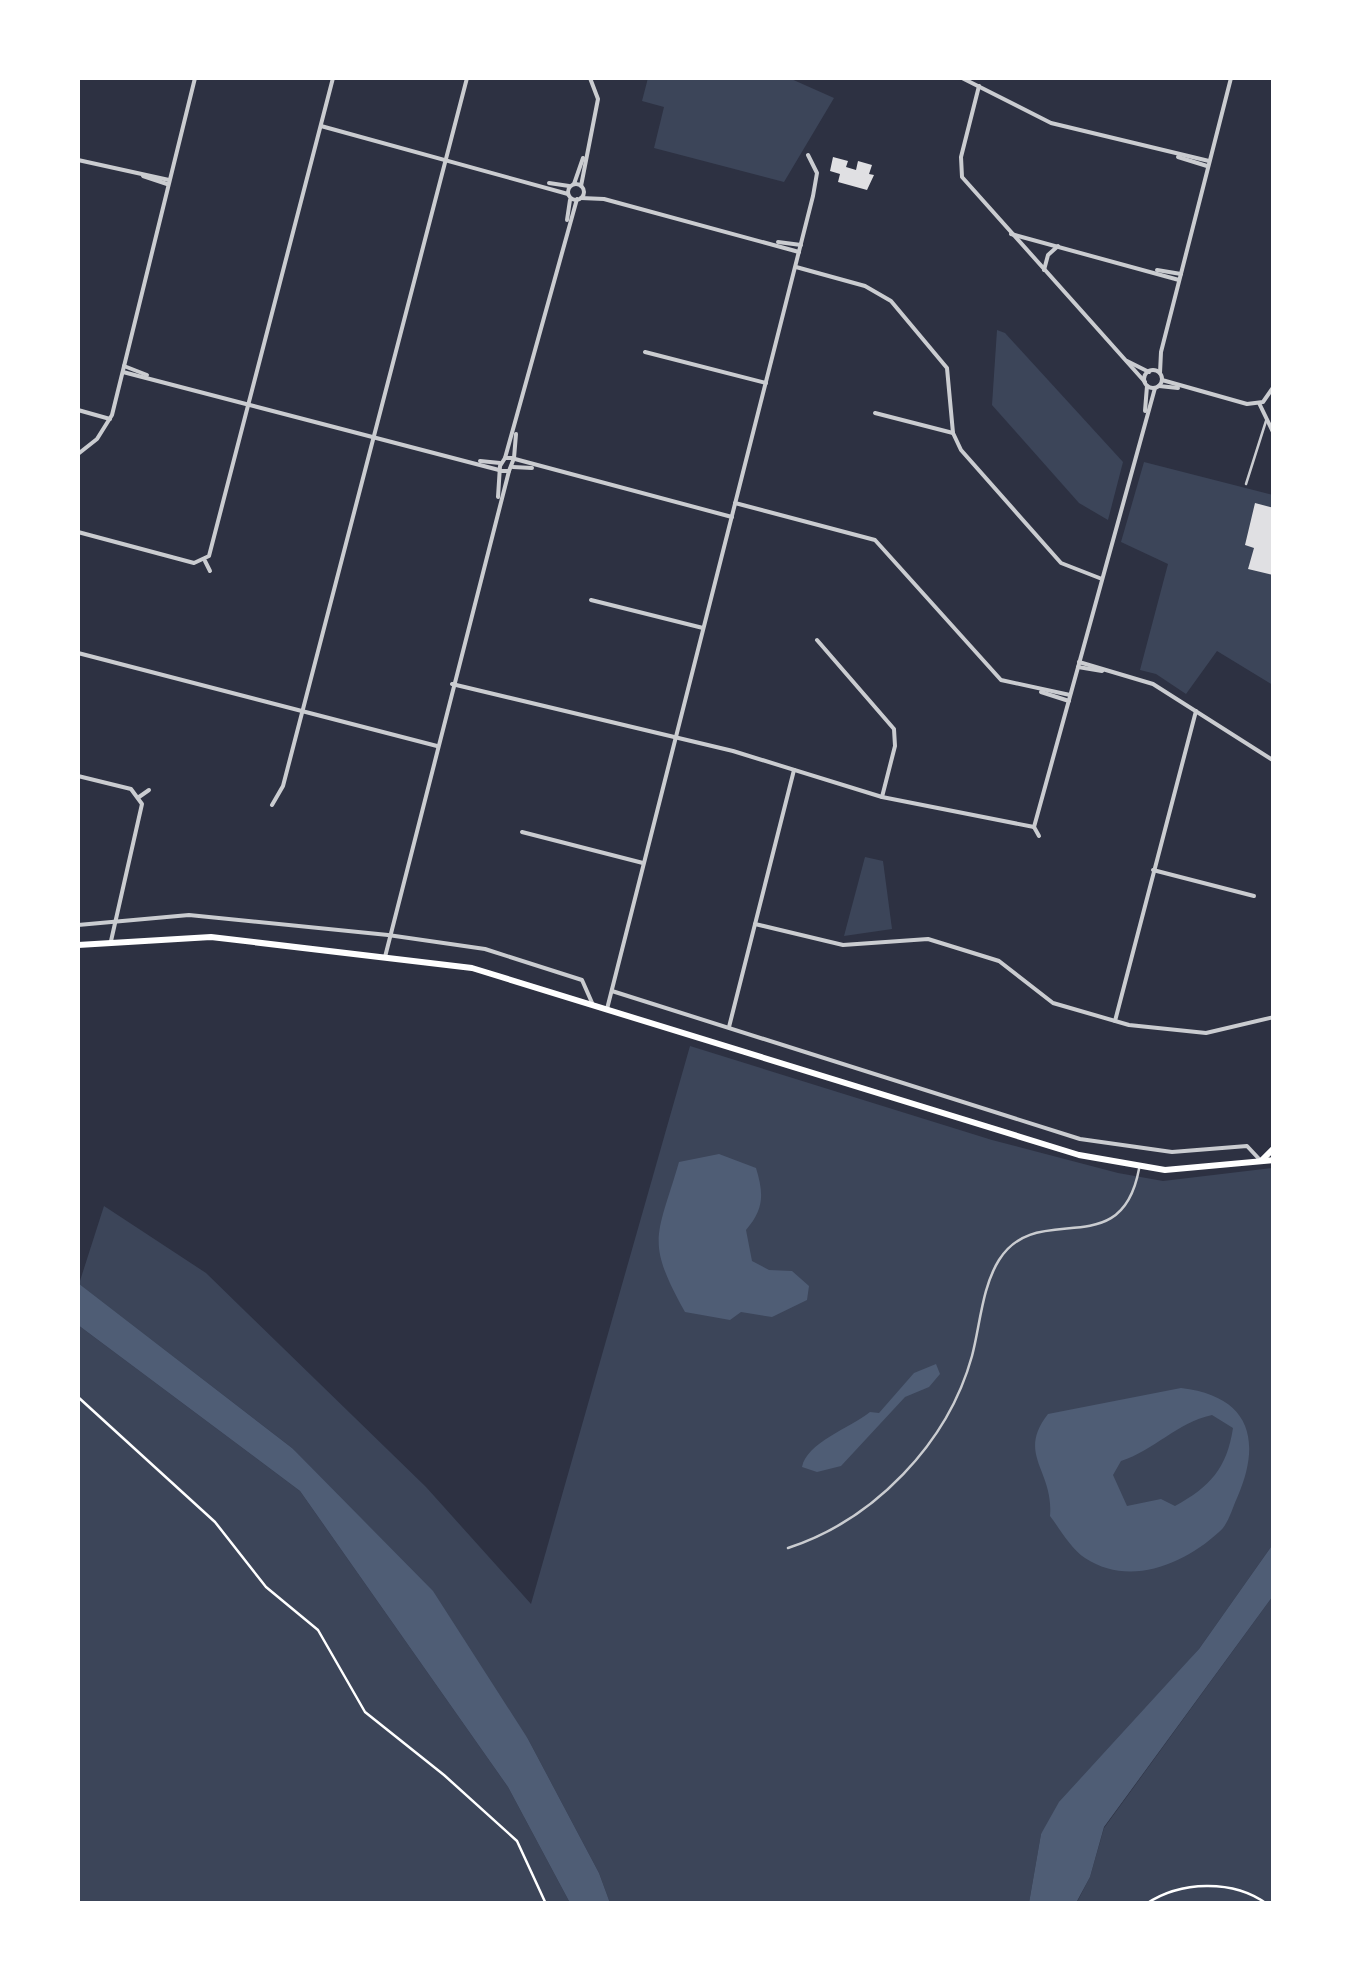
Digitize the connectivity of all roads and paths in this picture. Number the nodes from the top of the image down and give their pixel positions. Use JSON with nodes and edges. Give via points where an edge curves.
{"nodes":[{"id":1,"x":194,"y":78,"type":"edge"},
{"id":2,"x":334,"y":78,"type":"edge"},
{"id":3,"x":467,"y":78,"type":"edge"},
{"id":4,"x":590,"y":78,"type":"edge"},
{"id":5,"x":962,"y":78,"type":"edge"},
{"id":6,"x":1231,"y":78,"type":"edge"},
{"id":7,"x":979,"y":86,"type":"junction"},
{"id":8,"x":321,"y":126,"type":"junction"},
{"id":9,"x":586,"y":148,"type":"junction"},
{"id":10,"x":808,"y":156,"type":"dead end"},
{"id":11,"x":446,"y":158,"type":"junction"},
{"id":12,"x":78,"y":160,"type":"edge"},
{"id":13,"x":1209,"y":164,"type":"junction"},
{"id":14,"x":169,"y":182,"type":"junction"},
{"id":15,"x":539,"y":182,"type":"junction"},
{"id":16,"x":572,"y":185,"type":"junction"},
{"id":17,"x":582,"y":188,"type":"junction"},
{"id":18,"x":569,"y":195,"type":"junction"},
{"id":19,"x":579,"y":198,"type":"junction"},
{"id":20,"x":604,"y":199,"type":"junction"},
{"id":21,"x":566,"y":230,"type":"junction"},
{"id":22,"x":1011,"y":234,"type":"junction"},
{"id":23,"x":1058,"y":246,"type":"junction"},
{"id":24,"x":800,"y":248,"type":"junction"},
{"id":25,"x":796,"y":268,"type":"junction"},
{"id":26,"x":1044,"y":270,"type":"junction"},
{"id":27,"x":1180,"y":277,"type":"junction"},
{"id":28,"x":645,"y":352,"type":"dead end"},
{"id":29,"x":1161,"y":352,"type":"junction"},
{"id":30,"x":1127,"y":361,"type":"junction"},
{"id":31,"x":123,"y":369,"type":"junction"},
{"id":32,"x":1150,"y":371,"type":"junction"},
{"id":33,"x":1161,"y":376,"type":"junction"},
{"id":34,"x":766,"y":383,"type":"junction"},
{"id":35,"x":1146,"y":384,"type":"junction"},
{"id":36,"x":1274,"y":386,"type":"edge"},
{"id":37,"x":1157,"y":387,"type":"junction"},
{"id":38,"x":1188,"y":389,"type":"junction"},
{"id":39,"x":249,"y":402,"type":"junction"},
{"id":40,"x":1259,"y":403,"type":"junction"},
{"id":41,"x":78,"y":410,"type":"edge"},
{"id":42,"x":876,"y":413,"type":"dead end"},
{"id":43,"x":1145,"y":416,"type":"junction"},
{"id":44,"x":110,"y":419,"type":"junction"},
{"id":45,"x":1266,"y":421,"type":"junction"},
{"id":46,"x":517,"y":424,"type":"junction"},
{"id":47,"x":953,"y":433,"type":"junction"},
{"id":48,"x":374,"y":434,"type":"junction"},
{"id":49,"x":1274,"y":434,"type":"edge"},
{"id":50,"x":78,"y":454,"type":"edge"},
{"id":51,"x":514,"y":458,"type":"junction"},
{"id":52,"x":502,"y":466,"type":"junction"},
{"id":53,"x":511,"y":469,"type":"junction"},
{"id":54,"x":542,"y":469,"type":"junction"},
{"id":55,"x":1246,"y":484,"type":"dead end"},
{"id":56,"x":735,"y":503,"type":"junction"},
{"id":57,"x":497,"y":506,"type":"junction"},
{"id":58,"x":732,"y":517,"type":"junction"},
{"id":59,"x":78,"y":532,"type":"edge"},
{"id":60,"x":204,"y":561,"type":"junction"},
{"id":61,"x":210,"y":571,"type":"dead end"},
{"id":62,"x":1102,"y":578,"type":"junction"},
{"id":63,"x":591,"y":600,"type":"dead end"},
{"id":64,"x":703,"y":628,"type":"junction"},
{"id":65,"x":817,"y":640,"type":"dead end"},
{"id":66,"x":78,"y":653,"type":"edge"},
{"id":67,"x":1078,"y":665,"type":"junction"},
{"id":68,"x":452,"y":684,"type":"junction"},
{"id":69,"x":1070,"y":698,"type":"junction"},
{"id":70,"x":302,"y":711,"type":"junction"},
{"id":71,"x":1196,"y":711,"type":"junction"},
{"id":72,"x":676,"y":738,"type":"junction"},
{"id":73,"x":437,"y":746,"type":"junction"},
{"id":74,"x":1274,"y":761,"type":"edge"},
{"id":75,"x":794,"y":770,"type":"junction"},
{"id":76,"x":78,"y":776,"type":"edge"},
{"id":77,"x":149,"y":790,"type":"dead end"},
{"id":78,"x":139,"y":797,"type":"junction"},
{"id":79,"x":882,"y":797,"type":"junction"},
{"id":80,"x":272,"y":805,"type":"dead end"},
{"id":81,"x":1034,"y":827,"type":"junction"},
{"id":82,"x":522,"y":832,"type":"dead end"},
{"id":83,"x":1039,"y":836,"type":"dead end"},
{"id":84,"x":644,"y":863,"type":"junction"},
{"id":85,"x":1153,"y":870,"type":"junction"},
{"id":86,"x":1254,"y":896,"type":"dead end"},
{"id":87,"x":112,"y":922,"type":"junction"},
{"id":88,"x":755,"y":924,"type":"junction"},
{"id":89,"x":78,"y":926,"type":"edge"},
{"id":90,"x":388,"y":935,"type":"junction"},
{"id":91,"x":111,"y":942,"type":"junction"},
{"id":92,"x":78,"y":945,"type":"edge"},
{"id":93,"x":385,"y":957,"type":"junction"},
{"id":94,"x":612,"y":990,"type":"junction"},
{"id":95,"x":594,"y":1005,"type":"junction"},
{"id":96,"x":607,"y":1009,"type":"junction"},
{"id":97,"x":1274,"y":1018,"type":"edge"},
{"id":98,"x":1114,"y":1022,"type":"junction"},
{"id":99,"x":729,"y":1027,"type":"junction"},
{"id":100,"x":1274,"y":1148,"type":"edge"},
{"id":101,"x":1274,"y":1160,"type":"edge"},
{"id":102,"x":1261,"y":1161,"type":"junction"},
{"id":103,"x":1140,"y":1168,"type":"junction"},
{"id":104,"x":78,"y":1398,"type":"edge"},
{"id":105,"x":788,"y":1548,"type":"dead end"},
{"id":106,"x":546,"y":1904,"type":"edge"},
{"id":107,"x":1146,"y":1904,"type":"edge"},
{"id":108,"x":1267,"y":1904,"type":"edge"}],
"edges":[{"from":1,"to":14,"type":"street"},
{"from":2,"to":8,"type":"street"},
{"from":3,"to":11,"type":"street"},
{"from":4,"to":9,"type":"street","via":[[598,99]]},
{"from":5,"to":7,"type":"street"},
{"from":6,"to":13,"type":"street"},
{"from":7,"to":13,"type":"street","via":[[1051,124]]},
{"from":7,"to":22,"type":"street","via":[[960,172]]},
{"from":8,"to":11,"type":"street"},
{"from":8,"to":39,"type":"street"},
{"from":9,"to":16,"type":"street"},
{"from":9,"to":17,"type":"street"},
{"from":10,"to":24,"type":"street","via":[[816,172]]},
{"from":11,"to":15,"type":"street"},
{"from":11,"to":48,"type":"street"},
{"from":12,"to":14,"type":"street"},
{"from":13,"to":27,"type":"street"},
{"from":14,"to":31,"type":"street"},
{"from":15,"to":16,"type":"street"},
{"from":15,"to":18,"type":"street"},
{"from":16,"to":17,"type":"street"},
{"from":16,"to":18,"type":"street"},
{"from":17,"to":19,"type":"street"},
{"from":17,"to":20,"type":"street"},
{"from":18,"to":19,"type":"street"},
{"from":18,"to":21,"type":"street"},
{"from":19,"to":20,"type":"street"},
{"from":19,"to":21,"type":"street"},
{"from":20,"to":24,"type":"street"},
{"from":21,"to":46,"type":"street"},
{"from":22,"to":23,"type":"street"},
{"from":22,"to":26,"type":"street"},
{"from":23,"to":26,"type":"street"},
{"from":23,"to":27,"type":"street"},
{"from":24,"to":25,"type":"street"},
{"from":25,"to":34,"type":"street"},
{"from":25,"to":47,"type":"street","via":[[865,286],[890,302],[948,368]]},
{"from":26,"to":30,"type":"street"},
{"from":27,"to":29,"type":"street"},
{"from":28,"to":34,"type":"street"},
{"from":29,"to":32,"type":"street"},
{"from":29,"to":33,"type":"street"},
{"from":30,"to":32,"type":"street"},
{"from":30,"to":35,"type":"street"},
{"from":31,"to":39,"type":"street"},
{"from":31,"to":44,"type":"street"},
{"from":32,"to":33,"type":"street"},
{"from":32,"to":35,"type":"street"},
{"from":33,"to":37,"type":"street"},
{"from":33,"to":38,"type":"street"},
{"from":34,"to":56,"type":"street"},
{"from":35,"to":37,"type":"street"},
{"from":35,"to":43,"type":"street"},
{"from":36,"to":40,"type":"street"},
{"from":37,"to":38,"type":"street"},
{"from":37,"to":43,"type":"street"},
{"from":38,"to":40,"type":"street"},
{"from":39,"to":48,"type":"street"},
{"from":39,"to":60,"type":"street"},
{"from":40,"to":45,"type":"street"},
{"from":41,"to":44,"type":"street"},
{"from":42,"to":47,"type":"street"},
{"from":43,"to":62,"type":"street"},
{"from":44,"to":50,"type":"street"},
{"from":45,"to":49,"type":"street"},
{"from":45,"to":55,"type":"lane"},
{"from":46,"to":51,"type":"street"},
{"from":46,"to":52,"type":"street"},
{"from":47,"to":62,"type":"street","via":[[1056,558]]},
{"from":48,"to":52,"type":"street"},
{"from":48,"to":70,"type":"street"},
{"from":51,"to":52,"type":"street"},
{"from":51,"to":53,"type":"street"},
{"from":51,"to":54,"type":"street"},
{"from":52,"to":53,"type":"street"},
{"from":52,"to":57,"type":"street"},
{"from":53,"to":54,"type":"street"},
{"from":53,"to":57,"type":"street"},
{"from":54,"to":58,"type":"street"},
{"from":56,"to":58,"type":"street"},
{"from":56,"to":69,"type":"street","via":[[876,540],[996,676]]},
{"from":57,"to":68,"type":"street"},
{"from":58,"to":64,"type":"street"},
{"from":59,"to":60,"type":"street"},
{"from":60,"to":61,"type":"street"},
{"from":62,"to":67,"type":"street"},
{"from":63,"to":64,"type":"street"},
{"from":64,"to":72,"type":"street"},
{"from":65,"to":79,"type":"street","via":[[894,729]]},
{"from":66,"to":70,"type":"street"},
{"from":67,"to":69,"type":"street"},
{"from":67,"to":71,"type":"street","via":[[1153,684]]},
{"from":68,"to":72,"type":"street"},
{"from":68,"to":73,"type":"street"},
{"from":69,"to":81,"type":"street"},
{"from":70,"to":73,"type":"street"},
{"from":70,"to":80,"type":"street"},
{"from":71,"to":74,"type":"street"},
{"from":71,"to":85,"type":"street"},
{"from":72,"to":75,"type":"street"},
{"from":72,"to":84,"type":"street"},
{"from":73,"to":90,"type":"street"},
{"from":75,"to":79,"type":"street"},
{"from":75,"to":88,"type":"street"},
{"from":76,"to":78,"type":"street"},
{"from":77,"to":78,"type":"street"},
{"from":78,"to":87,"type":"street"},
{"from":79,"to":81,"type":"street"},
{"from":81,"to":83,"type":"street"},
{"from":82,"to":84,"type":"street"},
{"from":84,"to":94,"type":"street"},
{"from":85,"to":86,"type":"street"},
{"from":85,"to":98,"type":"street"},
{"from":87,"to":89,"type":"street"},
{"from":87,"to":90,"type":"street","via":[[189,915]]},
{"from":87,"to":91,"type":"street"},
{"from":88,"to":98,"type":"street","via":[[843,945],[928,939],[994,958],[1053,1003]]},
{"from":88,"to":99,"type":"street"},
{"from":90,"to":93,"type":"street"},
{"from":90,"to":95,"type":"street","via":[[486,949],[582,980]]},
{"from":91,"to":92,"type":"main road"},
{"from":91,"to":93,"type":"main road","via":[[211,937]]},
{"from":93,"to":95,"type":"main road","via":[[472,968]]},
{"from":94,"to":96,"type":"street"},
{"from":94,"to":99,"type":"street"},
{"from":95,"to":96,"type":"main road"},
{"from":96,"to":103,"type":"main road","via":[[1004,1134]]},
{"from":97,"to":98,"type":"street","via":[[1206,1033]]},
{"from":99,"to":102,"type":"street","via":[[1080,1139],[1172,1152],[1246,1146]]},
{"from":100,"to":102,"type":"main road"},
{"from":101,"to":102,"type":"main road"},
{"from":102,"to":103,"type":"main road"},
{"from":103,"to":105,"type":"lane","via":[[1133,1197],[1112,1220],[1035,1233],[1006,1251],[990,1281],[958,1400],[932,1441],[852,1515]]},
{"from":104,"to":106,"type":"path","via":[[215,1522],[266,1587],[318,1630],[366,1712],[516,1841]]},
{"from":107,"to":108,"type":"path","via":[[1197,1886],[1220,1886]]}]}
